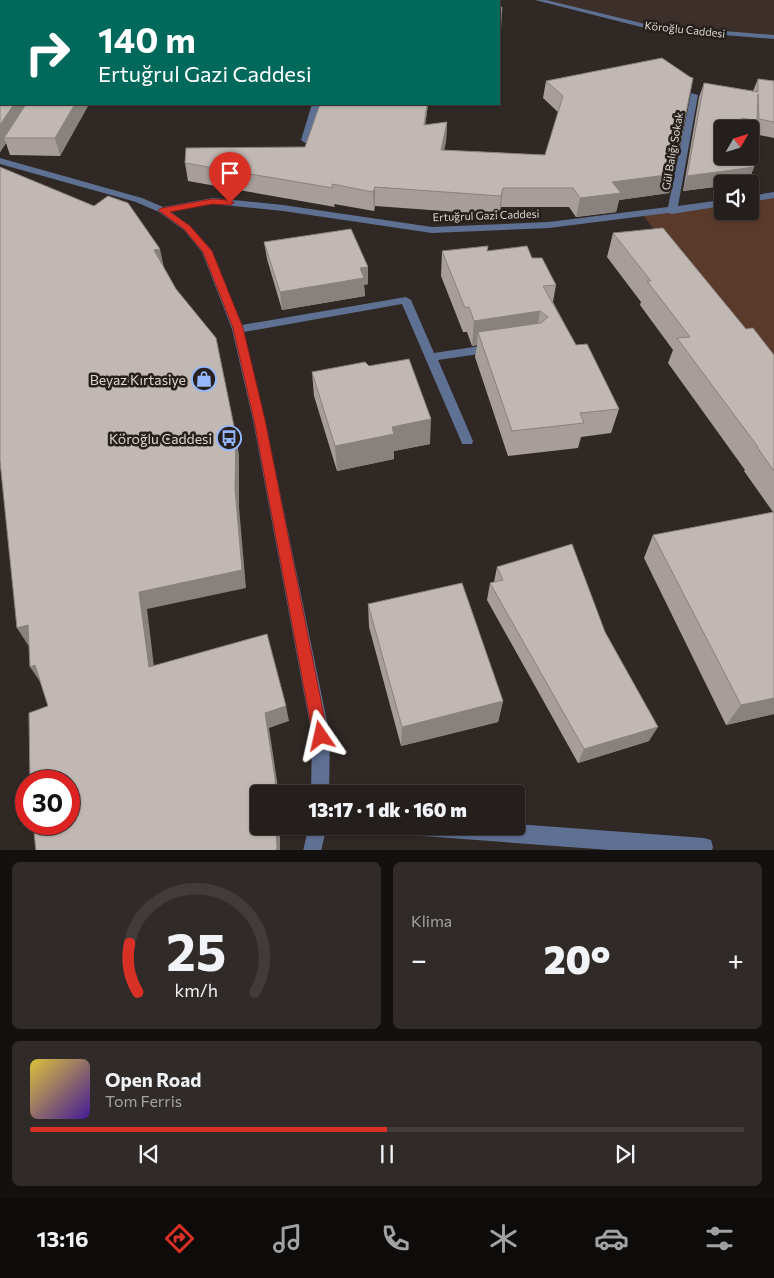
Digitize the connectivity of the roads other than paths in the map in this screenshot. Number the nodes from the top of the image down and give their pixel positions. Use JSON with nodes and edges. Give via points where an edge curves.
{"nodes":[{"id":1,"x":540,"y":0,"type":"edge"},
{"id":2,"x":774,"y":37,"type":"edge"},
{"id":3,"x":694,"y":95,"type":"edge"},
{"id":4,"x":316,"y":105,"type":"edge"},
{"id":5,"x":304,"y":140,"type":"dead end"},
{"id":6,"x":2,"y":158,"type":"edge"},
{"id":7,"x":774,"y":195,"type":"edge"},
{"id":8,"x":759,"y":198,"type":"edge"},
{"id":9,"x":714,"y":204,"type":"edge"},
{"id":10,"x":162,"y":210,"type":"junction"},
{"id":11,"x":672,"y":210,"type":"junction"},
{"id":12,"x":238,"y":328,"type":"junction"},
{"id":13,"x":507,"y":346,"type":"edge"},
{"id":14,"x":431,"y":357,"type":"junction"},
{"id":15,"x":467,"y":441,"type":"dead end"},
{"id":16,"x":320,"y":785,"type":"edge"},
{"id":17,"x":525,"y":834,"type":"edge"},
{"id":18,"x":316,"y":835,"type":"edge"},
{"id":19,"x":704,"y":847,"type":"dead end"},
{"id":20,"x":312,"y":850,"type":"edge"}],
"edges":[{"from":1,"to":2,"type":"street","name":"Köroğlu Caddesi","via":[[650,27]]},
{"from":3,"to":11,"type":"street","name":"Gül Balığı Sokak"},
{"from":4,"to":5,"type":"street"},
{"from":6,"to":10,"type":"street"},
{"from":7,"to":8,"type":"street"},
{"from":9,"to":11,"type":"street","name":"Ertuğrul Gazi Caddesi"},
{"from":10,"to":11,"type":"street","name":"Ertuğrul Gazi Caddesi","via":[[212,201],[432,230],[549,225]]},
{"from":10,"to":12,"type":"street","via":[[187,228],[208,251]]},
{"from":12,"to":14,"type":"street","via":[[406,300]]},
{"from":12,"to":16,"type":"street","via":[[321,736]]},
{"from":13,"to":14,"type":"street"},
{"from":14,"to":15,"type":"street"},
{"from":17,"to":19,"type":"street"},
{"from":18,"to":20,"type":"street"}]}
